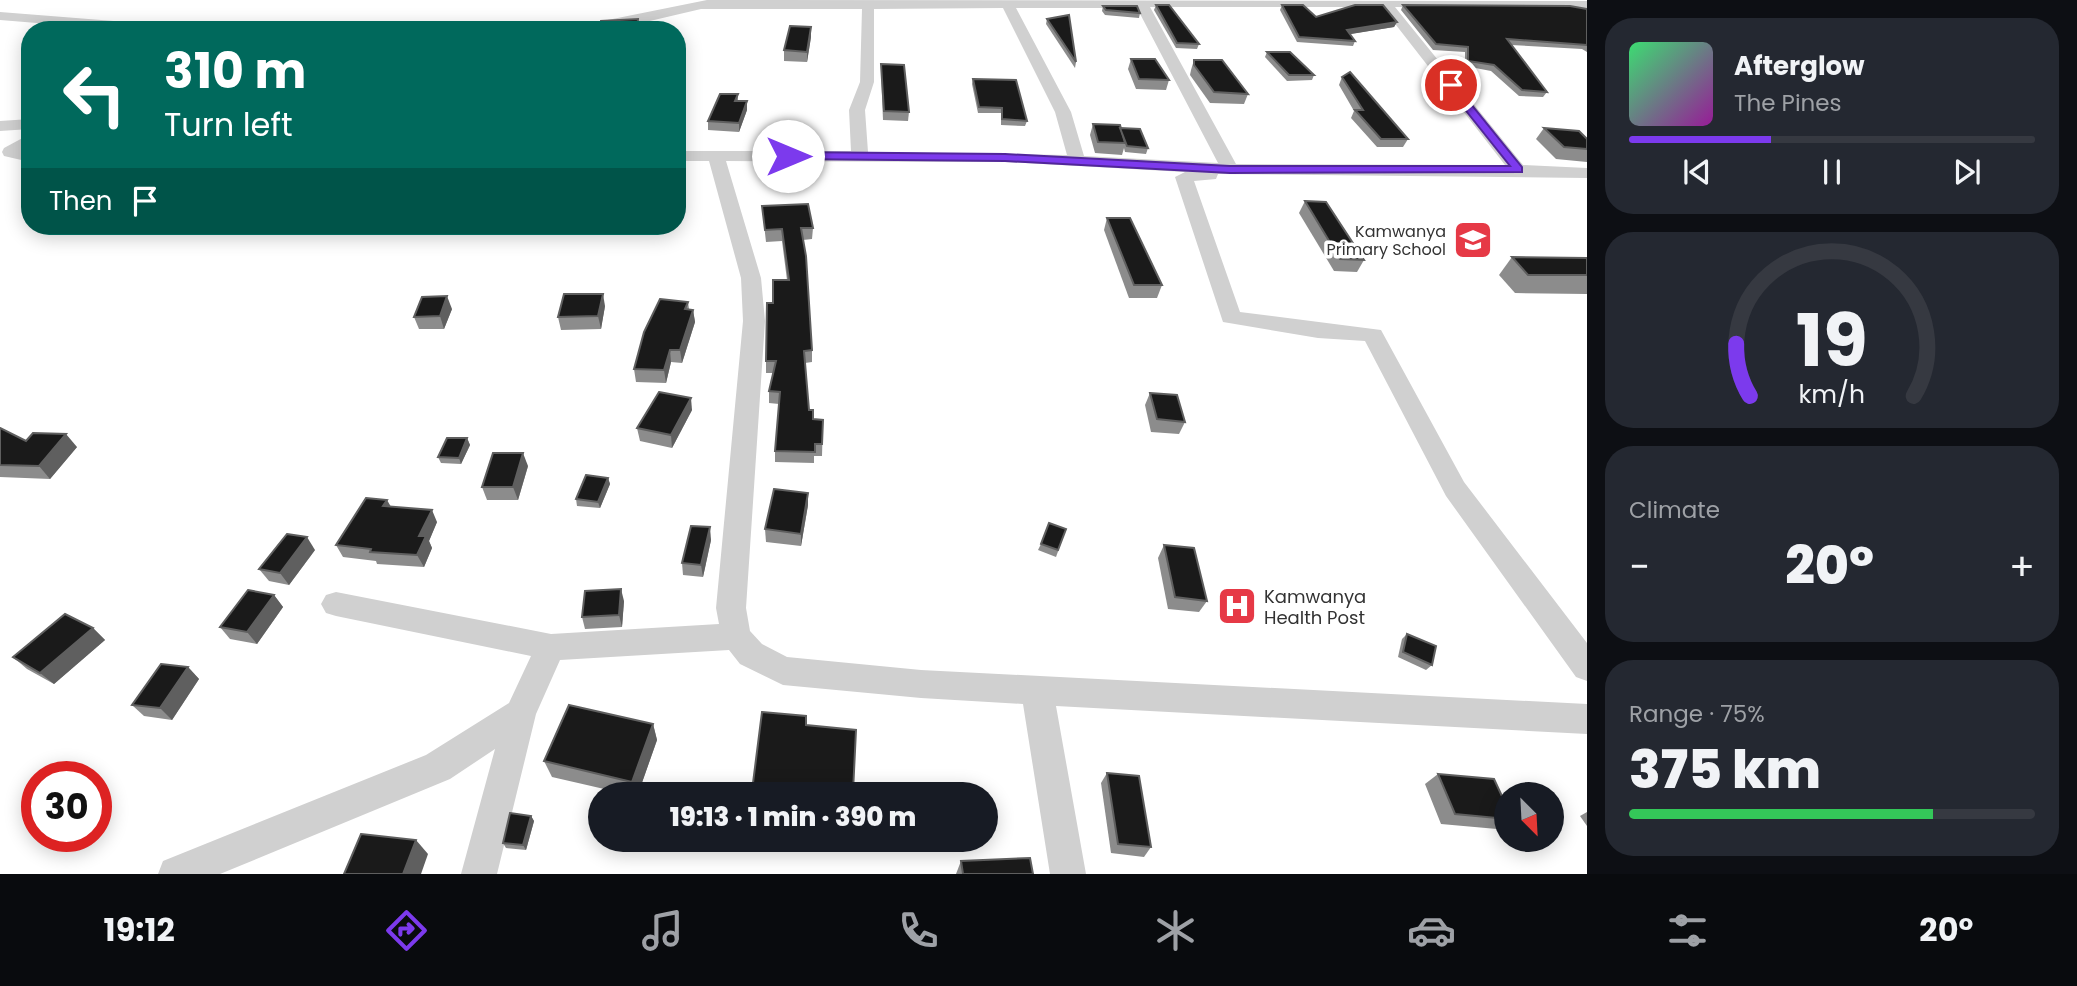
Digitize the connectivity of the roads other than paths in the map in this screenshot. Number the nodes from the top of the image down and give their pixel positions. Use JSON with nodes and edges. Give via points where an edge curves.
{"nodes":[{"id":1,"x":723,"y":0,"type":"edge"},
{"id":2,"x":1200,"y":0,"type":"edge"},
{"id":3,"x":1383,"y":0,"type":"edge"},
{"id":4,"x":1581,"y":0,"type":"edge"},
{"id":5,"x":1141,"y":3,"type":"junction"},
{"id":6,"x":1587,"y":4,"type":"edge"},
{"id":7,"x":704,"y":6,"type":"junction"},
{"id":8,"x":868,"y":6,"type":"junction"},
{"id":9,"x":1009,"y":7,"type":"junction"},
{"id":10,"x":0,"y":16,"type":"edge"},
{"id":11,"x":63,"y":21,"type":"edge"},
{"id":12,"x":631,"y":21,"type":"edge"},
{"id":13,"x":21,"y":125,"type":"edge"},
{"id":14,"x":0,"y":126,"type":"edge"},
{"id":15,"x":21,"y":145,"type":"edge"},
{"id":16,"x":21,"y":155,"type":"edge"},
{"id":17,"x":686,"y":156,"type":"edge"},
{"id":18,"x":716,"y":156,"type":"junction"},
{"id":19,"x":860,"y":156,"type":"junction"},
{"id":20,"x":1077,"y":162,"type":"junction"},
{"id":21,"x":1230,"y":170,"type":"junction"},
{"id":22,"x":1284,"y":170,"type":"junction"},
{"id":23,"x":1518,"y":170,"type":"junction"},
{"id":24,"x":1587,"y":173,"type":"edge"},
{"id":25,"x":336,"y":604,"type":"dead end"},
{"id":26,"x":736,"y":636,"type":"junction"},
{"id":27,"x":551,"y":647,"type":"junction"},
{"id":28,"x":1587,"y":667,"type":"edge"},
{"id":29,"x":1037,"y":690,"type":"junction"},
{"id":30,"x":520,"y":714,"type":"junction"},
{"id":31,"x":1587,"y":719,"type":"edge"},
{"id":32,"x":176,"y":874,"type":"edge"},
{"id":33,"x":479,"y":874,"type":"edge"},
{"id":34,"x":1068,"y":874,"type":"edge"}],
"edges":[{"from":1,"to":7,"type":"street"},
{"from":2,"to":3,"type":"street"},
{"from":2,"to":5,"type":"street"},
{"from":3,"to":6,"type":"street"},
{"from":3,"to":23,"type":"street"},
{"from":4,"to":6,"type":"street"},
{"from":5,"to":9,"type":"street"},
{"from":5,"to":21,"type":"street"},
{"from":7,"to":8,"type":"street"},
{"from":7,"to":12,"type":"street"},
{"from":8,"to":9,"type":"street"},
{"from":8,"to":19,"type":"street","via":[[867,82],[857,110]]},
{"from":9,"to":20,"type":"street","via":[[1063,112]]},
{"from":10,"to":11,"type":"street"},
{"from":13,"to":14,"type":"street"},
{"from":15,"to":16,"type":"street","via":[[10,152]]},
{"from":17,"to":18,"type":"street"},
{"from":18,"to":19,"type":"street"},
{"from":18,"to":26,"type":"street","via":[[751,278],[754,321],[731,608]]},
{"from":19,"to":20,"type":"street"},
{"from":20,"to":21,"type":"street"},
{"from":21,"to":22,"type":"street"},
{"from":22,"to":23,"type":"street"},
{"from":22,"to":28,"type":"street","via":[[1184,177],[1231,317],[1373,335],[1455,489]]},
{"from":23,"to":24,"type":"street"},
{"from":25,"to":27,"type":"street"},
{"from":26,"to":27,"type":"street"},
{"from":26,"to":29,"type":"street","via":[[751,654],[783,671]]},
{"from":27,"to":30,"type":"street"},
{"from":29,"to":31,"type":"street"},
{"from":29,"to":34,"type":"street"},
{"from":30,"to":32,"type":"street","via":[[438,767]]},
{"from":30,"to":33,"type":"street"}]}
